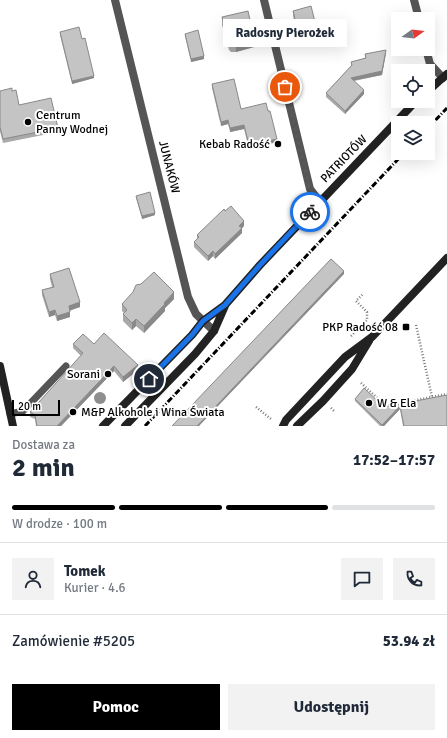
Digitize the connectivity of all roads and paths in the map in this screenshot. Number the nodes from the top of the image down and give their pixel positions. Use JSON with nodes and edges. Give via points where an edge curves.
{"nodes":[{"id":1,"x":115,"y":0,"type":"edge"},
{"id":2,"x":264,"y":0,"type":"edge"},
{"id":3,"x":414,"y":0,"type":"edge"},
{"id":4,"x":417,"y":12,"type":"edge"},
{"id":5,"x":428,"y":56,"type":"edge"},
{"id":6,"x":445,"y":76,"type":"edge"},
{"id":7,"x":435,"y":85,"type":"edge"},
{"id":8,"x":409,"y":108,"type":"edge"},
{"id":9,"x":320,"y":202,"type":"junction"},
{"id":10,"x":447,"y":258,"type":"edge"},
{"id":11,"x":363,"y":294,"type":"dead end"},
{"id":12,"x":225,"y":305,"type":"junction"},
{"id":13,"x":203,"y":321,"type":"junction"},
{"id":14,"x":416,"y":325,"type":"dead end"},
{"id":15,"x":214,"y":331,"type":"junction"},
{"id":16,"x":372,"y":337,"type":"junction"},
{"id":17,"x":346,"y":341,"type":"dead end"},
{"id":18,"x":0,"y":366,"type":"edge"},
{"id":19,"x":66,"y":366,"type":"dead end"},
{"id":20,"x":361,"y":383,"type":"dead end"},
{"id":21,"x":447,"y":394,"type":"edge"},
{"id":22,"x":432,"y":397,"type":"junction"},
{"id":23,"x":256,"y":407,"type":"dead end"},
{"id":24,"x":10,"y":414,"type":"junction"},
{"id":25,"x":271,"y":419,"type":"dead end"},
{"id":26,"x":13,"y":426,"type":"edge"},
{"id":27,"x":104,"y":426,"type":"edge"},
{"id":28,"x":125,"y":426,"type":"edge"},
{"id":29,"x":284,"y":426,"type":"edge"},
{"id":30,"x":297,"y":426,"type":"edge"}],
"edges":[{"from":1,"to":13,"type":"street","name":"JUNAKÓW","via":[[188,297],[196,314]]},
{"from":2,"to":9,"type":"street","via":[[310,189]]},
{"from":3,"to":4,"type":"street"},
{"from":5,"to":6,"type":"street","via":[[430,64]]},
{"from":6,"to":7,"type":"main road"},
{"from":8,"to":9,"type":"main road","name":"PATRIOTÓW"},
{"from":9,"to":12,"type":"main road","name":"PATRIOTÓW"},
{"from":10,"to":16,"type":"main road"},
{"from":11,"to":17,"type":"path","via":[[356,301],[367,312],[367,320]]},
{"from":12,"to":13,"type":"main road","name":"PATRIOTÓW"},
{"from":12,"to":15,"type":"main road","name":"PATRIOTÓW"},
{"from":13,"to":15,"type":"street","name":"JUNAKÓW"},
{"from":13,"to":27,"type":"main road","name":"PATRIOTÓW"},
{"from":14,"to":22,"type":"path"},
{"from":15,"to":28,"type":"main road","name":"PATRIOTÓW"},
{"from":16,"to":29,"type":"main road","via":[[345,357],[286,420]]},
{"from":16,"to":30,"type":"main road","via":[[352,369]]},
{"from":18,"to":24,"type":"main road"},
{"from":19,"to":24,"type":"lane","via":[[23,411]]},
{"from":20,"to":22,"type":"path","via":[[386,406]]},
{"from":21,"to":22,"type":"path"},
{"from":23,"to":25,"type":"path"},
{"from":24,"to":26,"type":"main road"}]}
